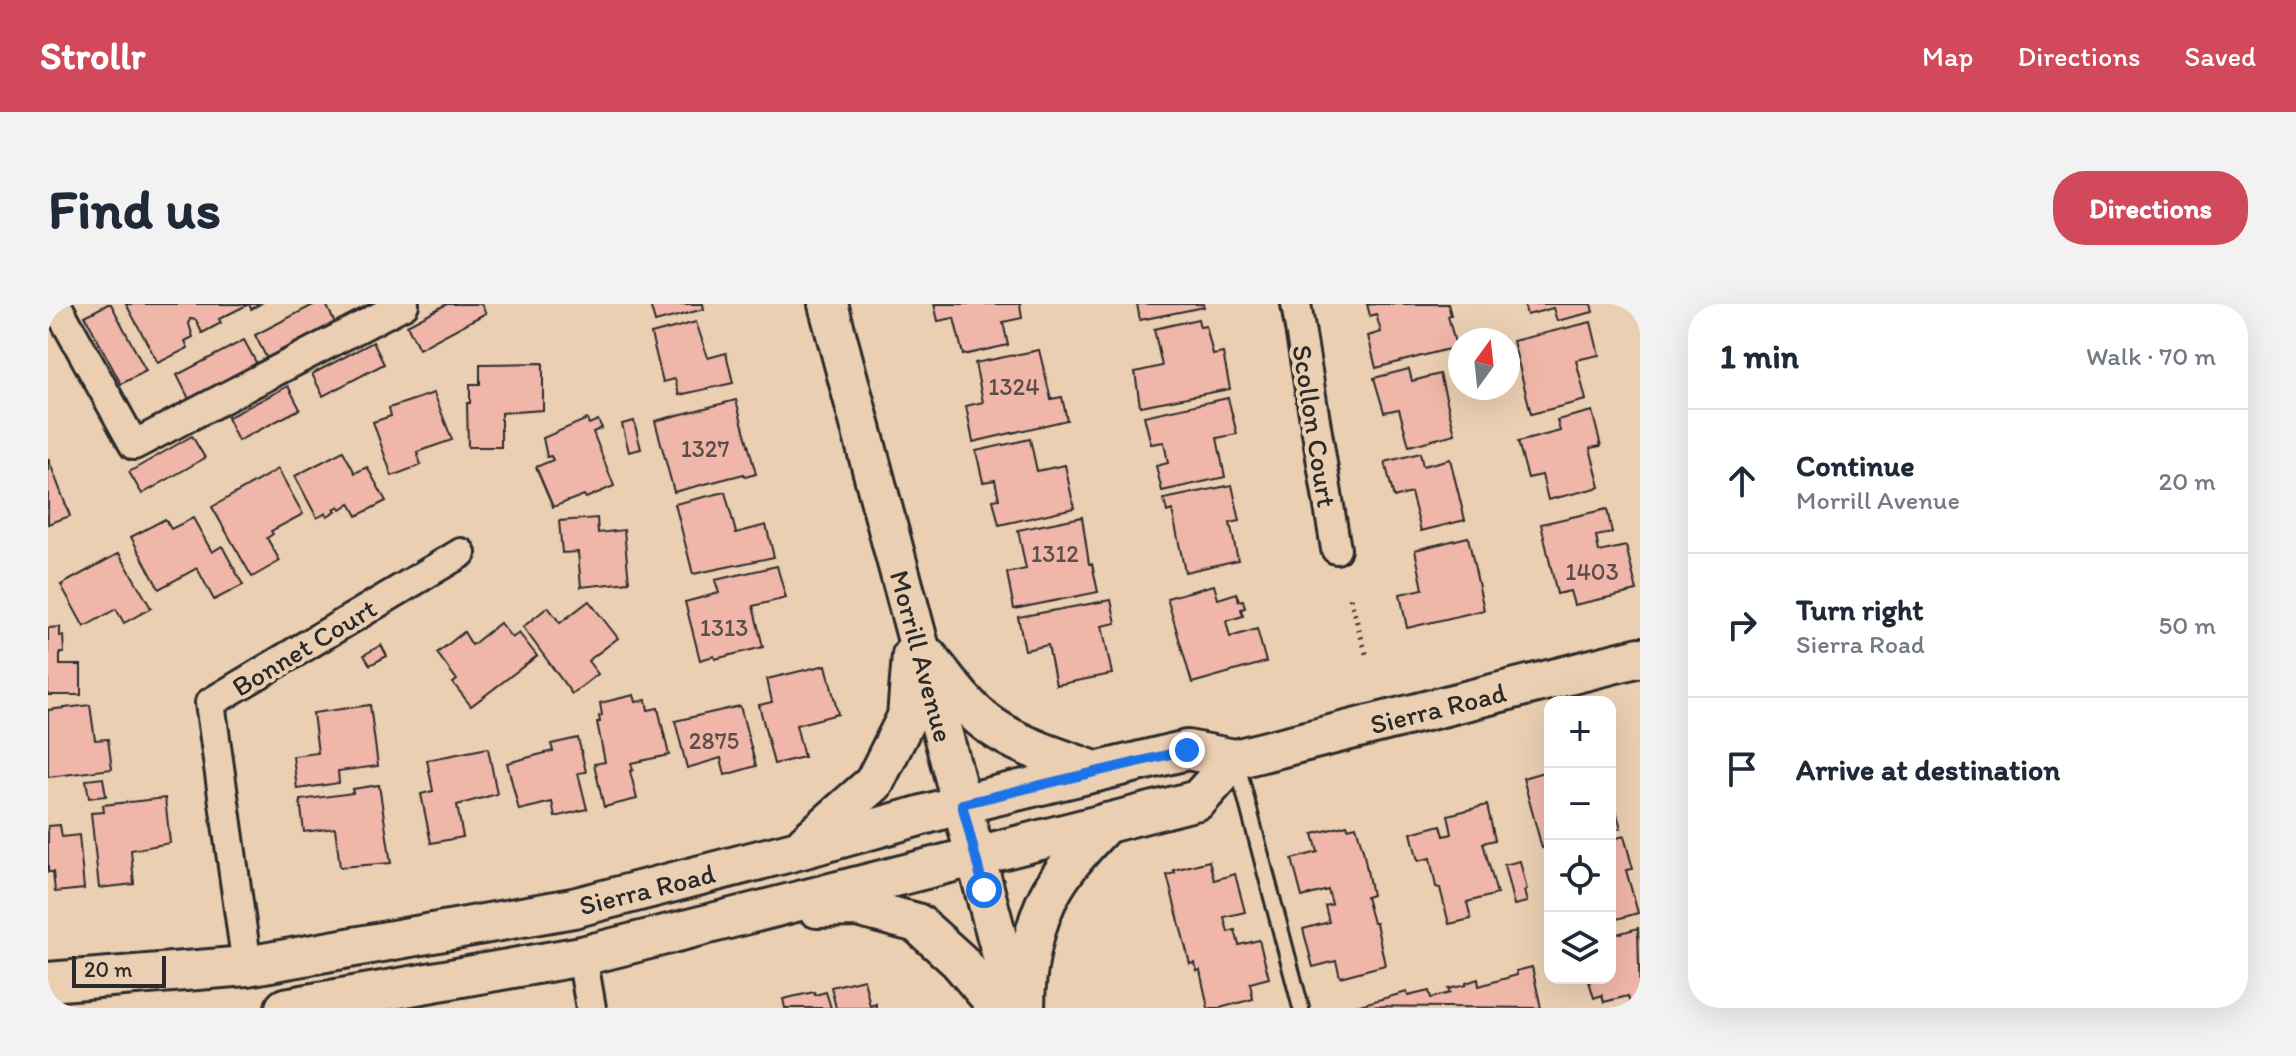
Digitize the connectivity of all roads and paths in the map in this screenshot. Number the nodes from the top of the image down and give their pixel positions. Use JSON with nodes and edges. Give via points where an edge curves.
{"nodes":[{"id":1,"x":56,"y":304,"type":"edge"},
{"id":2,"x":404,"y":304,"type":"edge"},
{"id":3,"x":828,"y":304,"type":"edge"},
{"id":4,"x":1296,"y":304,"type":"edge"},
{"id":5,"x":1336,"y":549,"type":"dead end"},
{"id":6,"x":461,"y":553,"type":"dead end"},
{"id":7,"x":1350,"y":598,"type":"dead end"},
{"id":8,"x":916,"y":637,"type":"junction"},
{"id":9,"x":1367,"y":657,"type":"dead end"},
{"id":10,"x":1640,"y":657,"type":"edge"},
{"id":11,"x":1235,"y":759,"type":"junction"},
{"id":12,"x":1097,"y":772,"type":"junction"},
{"id":13,"x":962,"y":804,"type":"junction"},
{"id":14,"x":1106,"y":823,"type":"junction"},
{"id":15,"x":798,"y":850,"type":"junction"},
{"id":16,"x":974,"y":855,"type":"junction"},
{"id":17,"x":766,"y":910,"type":"junction"},
{"id":18,"x":582,"y":956,"type":"junction"},
{"id":19,"x":247,"y":966,"type":"junction"},
{"id":20,"x":48,"y":982,"type":"edge"},
{"id":21,"x":285,"y":1008,"type":"edge"},
{"id":22,"x":591,"y":1008,"type":"edge"},
{"id":23,"x":999,"y":1008,"type":"edge"},
{"id":24,"x":1016,"y":1008,"type":"edge"},
{"id":25,"x":1025,"y":1008,"type":"edge"},
{"id":26,"x":1301,"y":1008,"type":"edge"}],
"edges":[{"from":1,"to":2,"type":"street","via":[[134,445]]},
{"from":3,"to":8,"type":"street","name":"Morrill Avenue"},
{"from":4,"to":5,"type":"street","name":"Scollon Court"},
{"from":6,"to":19,"type":"street","name":"Bonnet Court","via":[[210,703]]},
{"from":7,"to":9,"type":"path"},
{"from":8,"to":12,"type":"street","via":[[965,704],[986,723],[1012,739]]},
{"from":8,"to":13,"type":"street","name":"Morrill Avenue"},
{"from":8,"to":15,"type":"street","via":[[907,717],[874,783]]},
{"from":10,"to":11,"type":"street","name":"Sierra Road"},
{"from":11,"to":12,"type":"street","name":"Sierra Road","via":[[1187,750]]},
{"from":11,"to":14,"type":"street","name":"Sierra Road","via":[[1198,800]]},
{"from":11,"to":26,"type":"lane"},
{"from":12,"to":13,"type":"street","name":"Sierra Road"},
{"from":13,"to":15,"type":"street","name":"Sierra Road"},
{"from":13,"to":16,"type":"street","name":"Morrill Avenue"},
{"from":14,"to":16,"type":"street","name":"Sierra Road"},
{"from":14,"to":25,"type":"street","via":[[1053,888],[1025,978]]},
{"from":15,"to":19,"type":"street","name":"Sierra Road","via":[[573,908]]},
{"from":16,"to":17,"type":"street","name":"Sierra Road"},
{"from":16,"to":24,"type":"street","name":"Morrill Avenue"},
{"from":17,"to":18,"type":"street","name":"Sierra Road"},
{"from":17,"to":23,"type":"street","via":[[857,907],[917,923]]},
{"from":18,"to":21,"type":"street","name":"Sierra Road"},
{"from":18,"to":22,"type":"street"},
{"from":19,"to":20,"type":"street","name":"Sierra Road"}]}
